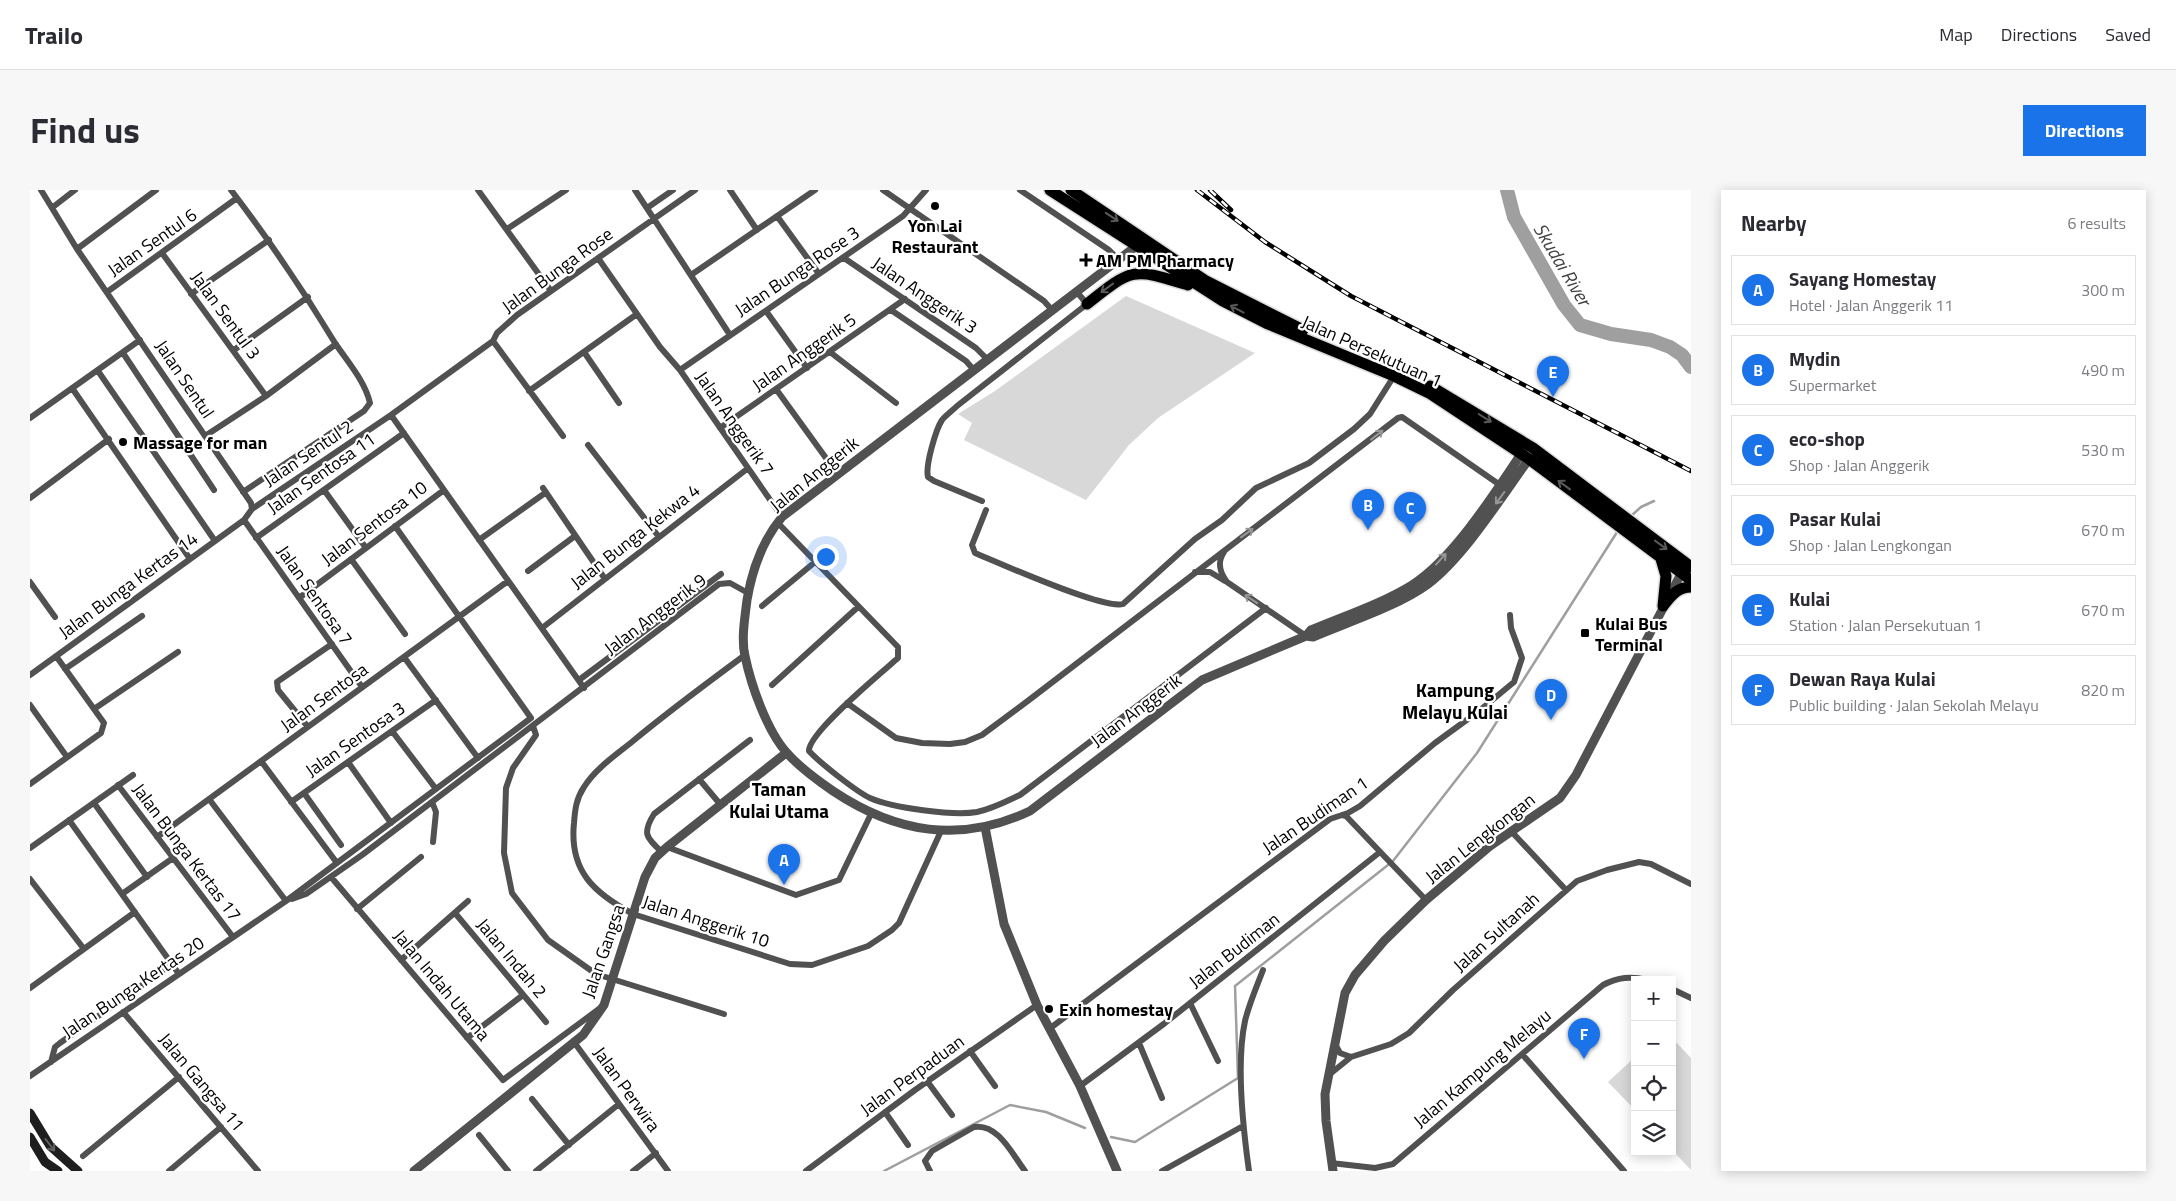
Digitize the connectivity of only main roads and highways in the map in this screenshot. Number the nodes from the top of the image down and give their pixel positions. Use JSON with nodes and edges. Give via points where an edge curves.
{"nodes":[{"id":1,"x":1050,"y":190,"type":"edge"},
{"id":2,"x":1071,"y":190,"type":"edge"},
{"id":3,"x":1202,"y":289,"type":"junction"},
{"id":4,"x":1087,"y":304,"type":"road end"},
{"id":5,"x":1619,"y":519,"type":"junction"},
{"id":6,"x":1633,"y":530,"type":"junction"},
{"id":7,"x":1659,"y":557,"type":"junction"},
{"id":8,"x":1686,"y":568,"type":"edge"},
{"id":9,"x":1691,"y":580,"type":"edge"},
{"id":10,"x":1691,"y":587,"type":"edge"},
{"id":11,"x":30,"y":1114,"type":"edge"},
{"id":12,"x":30,"y":1137,"type":"edge"},
{"id":13,"x":58,"y":1171,"type":"edge"},
{"id":14,"x":78,"y":1171,"type":"edge"}],
"edges":[{"from":1,"to":3,"type":"highway","name":"Jalan Persekutuan 1"},
{"from":2,"to":5,"type":"highway","name":"Jalan Persekutuan 1","one_way":true,"via":[[1206,281],[1250,305],[1323,340],[1398,369],[1449,395],[1533,448]]},
{"from":3,"to":4,"type":"highway","one_way":true,"via":[[1139,272],[1121,278]]},
{"from":5,"to":3,"type":"highway","name":"Jalan Persekutuan 1","one_way":true,"via":[[1429,393],[1268,324]]},
{"from":5,"to":6,"type":"highway","name":"Jalan Persekutuan 1"},
{"from":6,"to":7,"type":"highway","name":"Jalan Persekutuan 1"},
{"from":6,"to":8,"type":"highway","name":"Jalan Persekutuan 1","one_way":true},
{"from":7,"to":8,"type":"highway","name":"Jalan Persekutuan 1"},
{"from":7,"to":10,"type":"highway","via":[[1666,576],[1663,606],[1682,587]]},
{"from":8,"to":9,"type":"highway","name":"Jalan Persekutuan 1"},
{"from":11,"to":14,"type":"main road","one_way":true,"via":[[50,1146]]},
{"from":12,"to":13,"type":"main road","via":[[45,1162]]}]}
